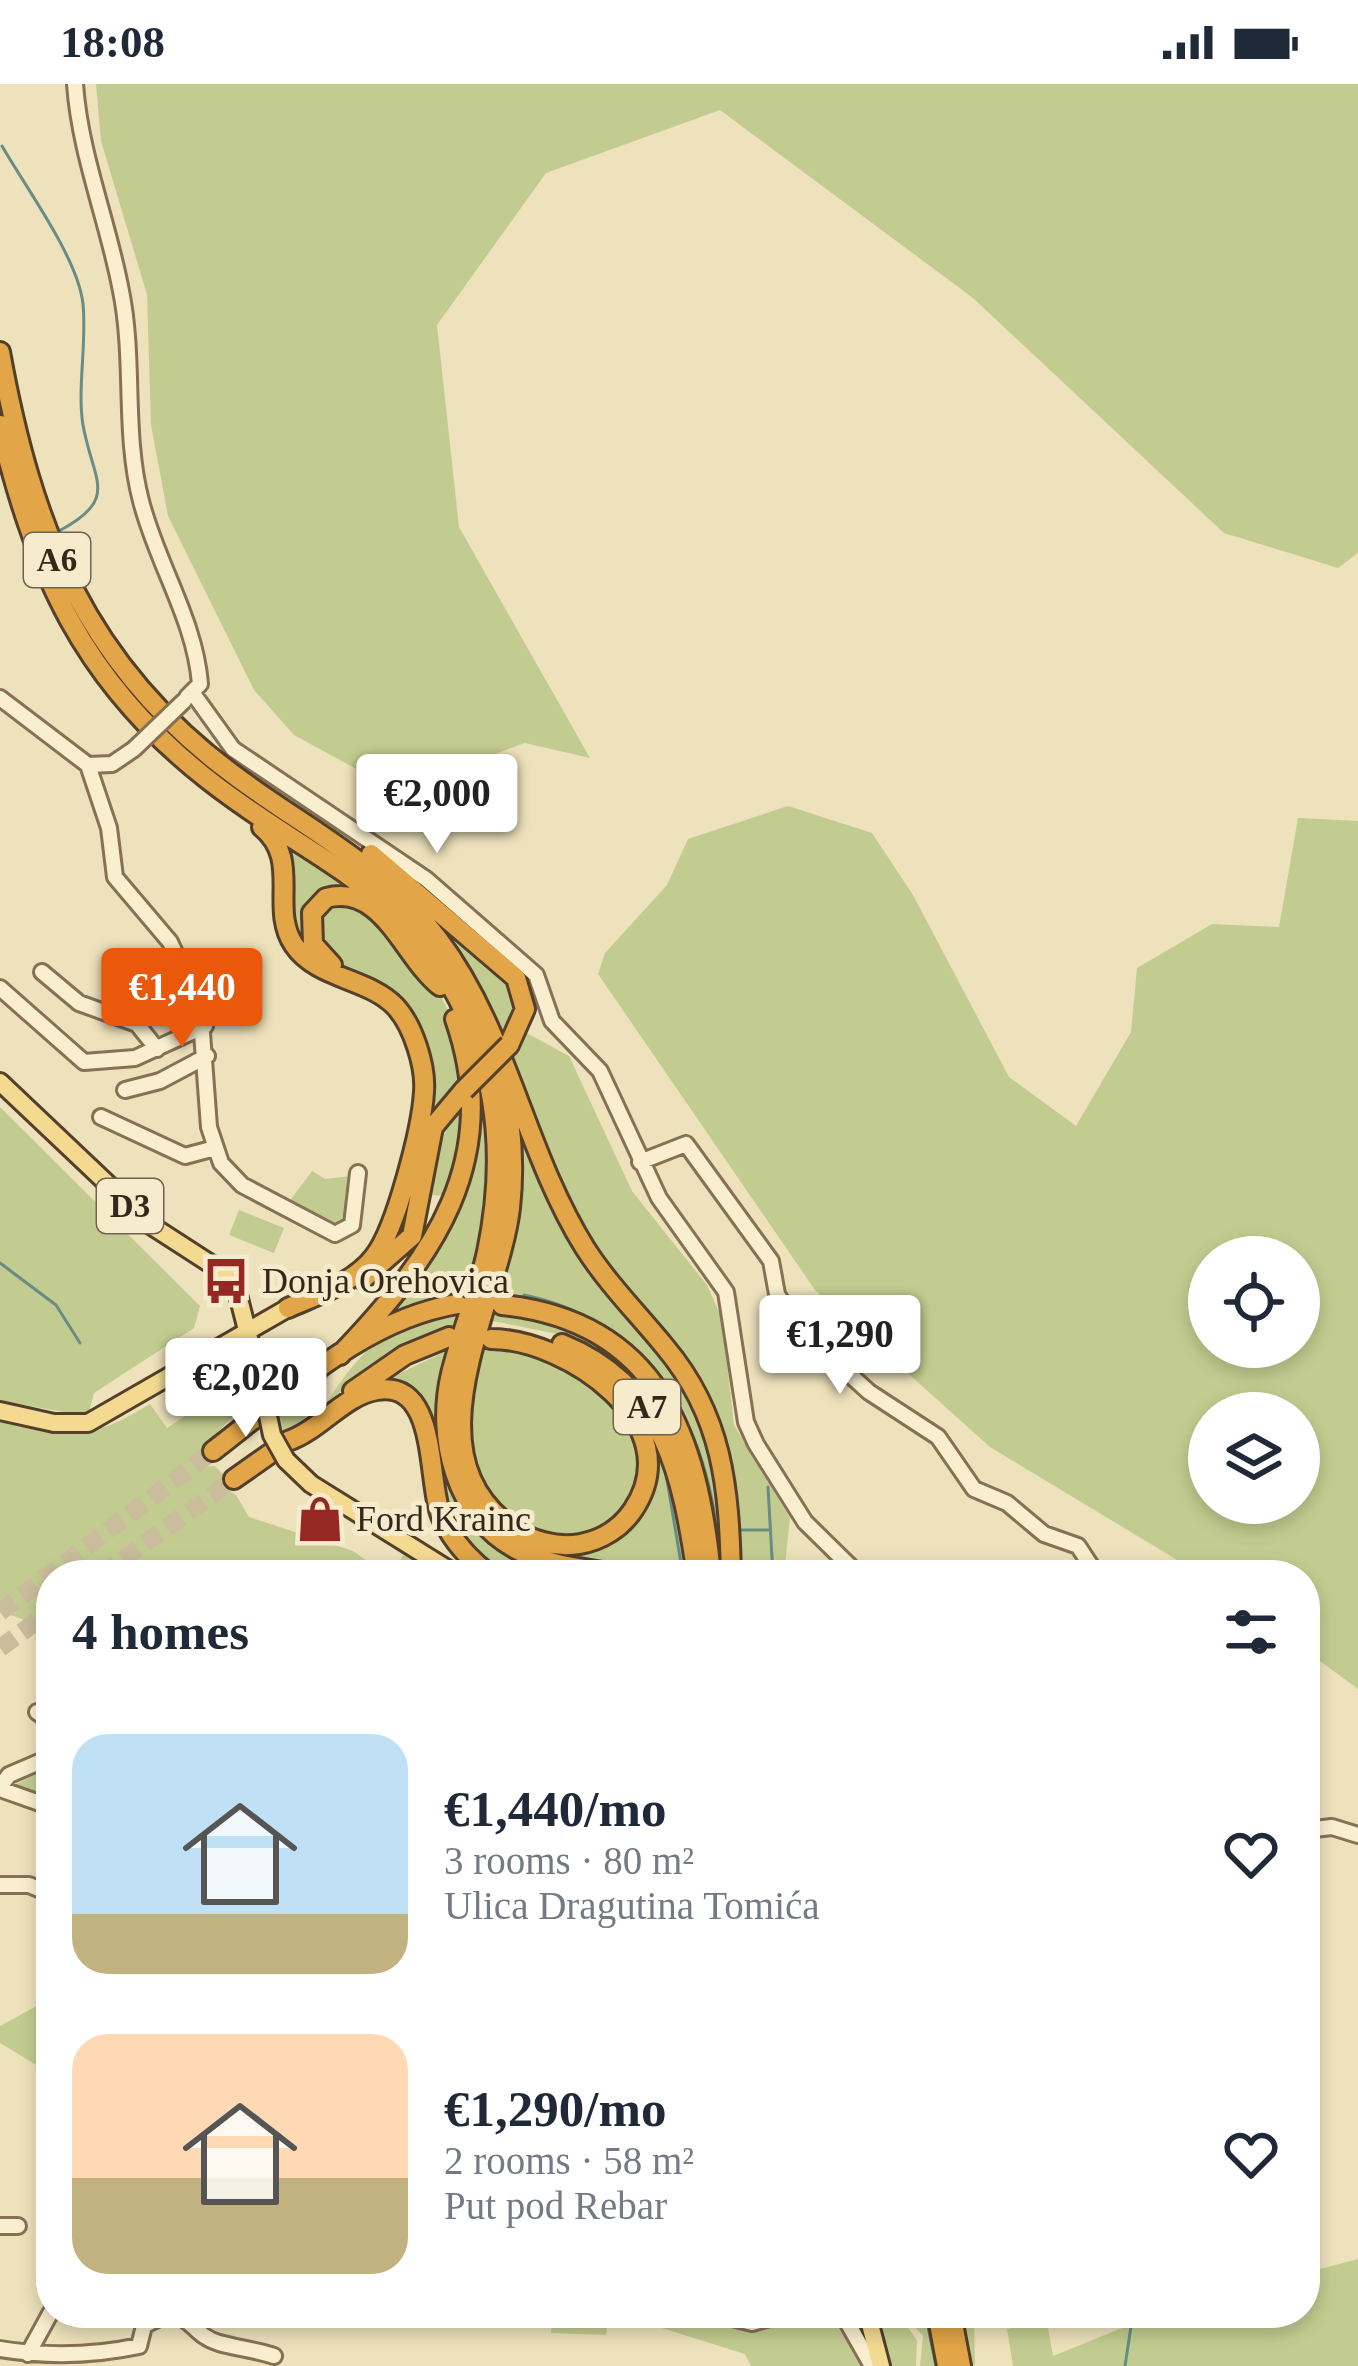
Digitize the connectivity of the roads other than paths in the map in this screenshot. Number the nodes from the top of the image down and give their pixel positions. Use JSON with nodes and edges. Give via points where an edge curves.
{"nodes":[{"id":1,"x":75,"y":84,"type":"edge"},
{"id":2,"x":0,"y":352,"type":"edge"},
{"id":3,"x":0,"y":425,"type":"edge"},
{"id":4,"x":188,"y":697,"type":"junction"},
{"id":5,"x":0,"y":698,"type":"edge"},
{"id":6,"x":88,"y":765,"type":"junction"},
{"id":7,"x":228,"y":796,"type":"junction"},
{"id":8,"x":339,"y":842,"type":"junction"},
{"id":9,"x":363,"y":885,"type":"junction"},
{"id":10,"x":42,"y":972,"type":"dead end"},
{"id":11,"x":349,"y":980,"type":"junction"},
{"id":12,"x":440,"y":986,"type":"junction"},
{"id":13,"x":0,"y":988,"type":"edge"},
{"id":14,"x":479,"y":1010,"type":"junction"},
{"id":15,"x":205,"y":1026,"type":"junction"},
{"id":16,"x":157,"y":1049,"type":"junction"},
{"id":17,"x":207,"y":1056,"type":"junction"},
{"id":18,"x":0,"y":1082,"type":"edge"},
{"id":19,"x":124,"y":1090,"type":"dead end"},
{"id":20,"x":101,"y":1117,"type":"dead end"},
{"id":21,"x":215,"y":1148,"type":"junction"},
{"id":22,"x":640,"y":1162,"type":"junction"},
{"id":23,"x":358,"y":1173,"type":"dead end"},
{"id":24,"x":324,"y":1291,"type":"junction"},
{"id":25,"x":457,"y":1304,"type":"dead end"},
{"id":26,"x":502,"y":1305,"type":"dead end"},
{"id":27,"x":288,"y":1308,"type":"joint"},
{"id":28,"x":250,"y":1330,"type":"junction"},
{"id":29,"x":447,"y":1342,"type":"dead end"},
{"id":30,"x":340,"y":1355,"type":"junction"},
{"id":31,"x":208,"y":1356,"type":"junction"},
{"id":32,"x":259,"y":1372,"type":"junction"},
{"id":33,"x":0,"y":1411,"type":"edge"},
{"id":34,"x":213,"y":1451,"type":"tunnel mouth"},
{"id":35,"x":287,"y":1451,"type":"junction"},
{"id":36,"x":234,"y":1480,"type":"tunnel mouth"},
{"id":37,"x":433,"y":1560,"type":"edge"},
{"id":38,"x":474,"y":1560,"type":"edge"},
{"id":39,"x":558,"y":1560,"type":"edge"},
{"id":40,"x":695,"y":1560,"type":"edge"},
{"id":41,"x":709,"y":1560,"type":"edge"},
{"id":42,"x":730,"y":1560,"type":"edge"},
{"id":43,"x":844,"y":1560,"type":"edge"},
{"id":44,"x":1087,"y":1560,"type":"edge"},
{"id":45,"x":36,"y":1763,"type":"edge"},
{"id":46,"x":2,"y":1780,"type":"edge"},
{"id":47,"x":36,"y":1799,"type":"edge"},
{"id":48,"x":1320,"y":1828,"type":"edge"},
{"id":49,"x":1358,"y":1835,"type":"edge"},
{"id":50,"x":0,"y":1885,"type":"edge"},
{"id":51,"x":36,"y":1888,"type":"edge"},
{"id":52,"x":0,"y":2226,"type":"edge"},
{"id":53,"x":18,"y":2226,"type":"dead end"},
{"id":54,"x":42,"y":2328,"type":"edge"},
{"id":55,"x":144,"y":2328,"type":"edge"},
{"id":56,"x":199,"y":2328,"type":"edge"},
{"id":57,"x":851,"y":2328,"type":"edge"},
{"id":58,"x":871,"y":2328,"type":"edge"},
{"id":59,"x":940,"y":2328,"type":"edge"},
{"id":60,"x":954,"y":2328,"type":"edge"},
{"id":61,"x":0,"y":2349,"type":"edge"},
{"id":62,"x":28,"y":2354,"type":"junction"},
{"id":63,"x":274,"y":2356,"type":"dead end"},
{"id":64,"x":872,"y":2366,"type":"edge"},
{"id":65,"x":881,"y":2366,"type":"edge"},
{"id":66,"x":947,"y":2366,"type":"edge"},
{"id":67,"x":961,"y":2366,"type":"edge"}],
"edges":[{"from":1,"to":4,"type":"street","via":[[122,293],[140,497],[198,652],[200,684]]},
{"from":2,"to":8,"type":"highway","number":"A6","via":[[31,492],[96,634],[182,733]]},
{"from":3,"to":7,"type":"highway","number":"A6","via":[[27,532],[75,634],[140,718]]},
{"from":4,"to":6,"type":"street","bridge":true,"via":[[112,764]]},
{"from":4,"to":22,"type":"street","via":[[245,758],[388,850],[510,947],[536,975],[552,1021],[600,1071]]},
{"from":5,"to":6,"type":"street"},
{"from":6,"to":15,"type":"street","via":[[115,877],[170,942]]},
{"from":7,"to":9,"type":"highway","number":"A6"},
{"from":7,"to":11,"type":"highway","via":[[281,848],[291,940],[310,961]]},
{"from":8,"to":14,"type":"highway","number":"A6","via":[[418,914]]},
{"from":8,"to":24,"type":"highway","bridge":true,"via":[[378,859],[517,978],[525,1010],[508,1045],[433,1127],[421,1212],[408,1244],[364,1279]]},
{"from":9,"to":12,"type":"highway"},
{"from":9,"to":39,"type":"highway","via":[[397,910],[442,968],[474,1036],[494,1112],[491,1229],[448,1389],[454,1472],[484,1524],[516,1550]]},
{"from":10,"to":16,"type":"street","via":[[79,1003],[137,1024]]},
{"from":11,"to":12,"type":"highway","via":[[312,939],[312,913],[332,896],[372,906]]},
{"from":11,"to":24,"type":"highway","via":[[402,1015],[424,1096],[384,1241],[366,1266]]},
{"from":12,"to":30,"type":"highway","via":[[466,1060],[470,1117],[460,1180],[420,1266]]},
{"from":13,"to":16,"type":"street","via":[[78,1060]]},
{"from":14,"to":40,"type":"highway","number":"A7","via":[[505,1091],[512,1172],[498,1269],[464,1384],[466,1456],[490,1507],[532,1539],[567,1545],[611,1532],[633,1510],[646,1460],[634,1421],[606,1386],[538,1345],[492,1336],[567,1346],[643,1401],[680,1471]]},
{"from":14,"to":42,"type":"highway","via":[[569,1222],[688,1377],[715,1428],[727,1472]]},
{"from":15,"to":16,"type":"street"},
{"from":15,"to":17,"type":"street"},
{"from":17,"to":19,"type":"street"},
{"from":17,"to":21,"type":"street"},
{"from":18,"to":28,"type":"main road","number":"D3","via":[[152,1226],[229,1274]]},
{"from":20,"to":21,"type":"street","via":[[184,1156]]},
{"from":21,"to":23,"type":"street","via":[[242,1185],[329,1234],[352,1225]]},
{"from":22,"to":43,"type":"street","via":[[726,1292],[756,1444],[805,1522]]},
{"from":22,"to":44,"type":"street","via":[[686,1144],[771,1261],[794,1324],[883,1402],[938,1437],[974,1489],[1078,1546]]},
{"from":24,"to":27,"type":"highway"},
{"from":25,"to":30,"type":"highway","via":[[397,1321]]},
{"from":26,"to":41,"type":"highway","number":"A7","via":[[596,1333],[657,1388],[695,1462]]},
{"from":27,"to":28,"type":"main road"},
{"from":28,"to":31,"type":"main road"},
{"from":28,"to":32,"type":"main road"},
{"from":29,"to":35,"type":"highway","via":[[376,1374]]},
{"from":30,"to":34,"type":"highway"},
{"from":31,"to":32,"type":"main road","via":[[232,1353]]},
{"from":31,"to":33,"type":"main road","via":[[101,1418],[67,1424]]},
{"from":32,"to":35,"type":"main road","bridge":true,"via":[[272,1435]]},
{"from":35,"to":36,"type":"highway"},
{"from":35,"to":37,"type":"main road","via":[[311,1484]]},
{"from":35,"to":38,"type":"highway","via":[[367,1393],[404,1395],[424,1425],[442,1517]]},
{"from":45,"to":46,"type":"street"},
{"from":46,"to":47,"type":"street"},
{"from":48,"to":49,"type":"street"},
{"from":50,"to":51,"type":"street"},
{"from":52,"to":53,"type":"street"},
{"from":54,"to":62,"type":"street"},
{"from":55,"to":62,"type":"street","via":[[139,2346]]},
{"from":56,"to":63,"type":"street","via":[[215,2342]]},
{"from":57,"to":64,"type":"street"},
{"from":58,"to":65,"type":"main road"},
{"from":59,"to":66,"type":"highway"},
{"from":60,"to":67,"type":"highway"},
{"from":61,"to":62,"type":"street"}]}
